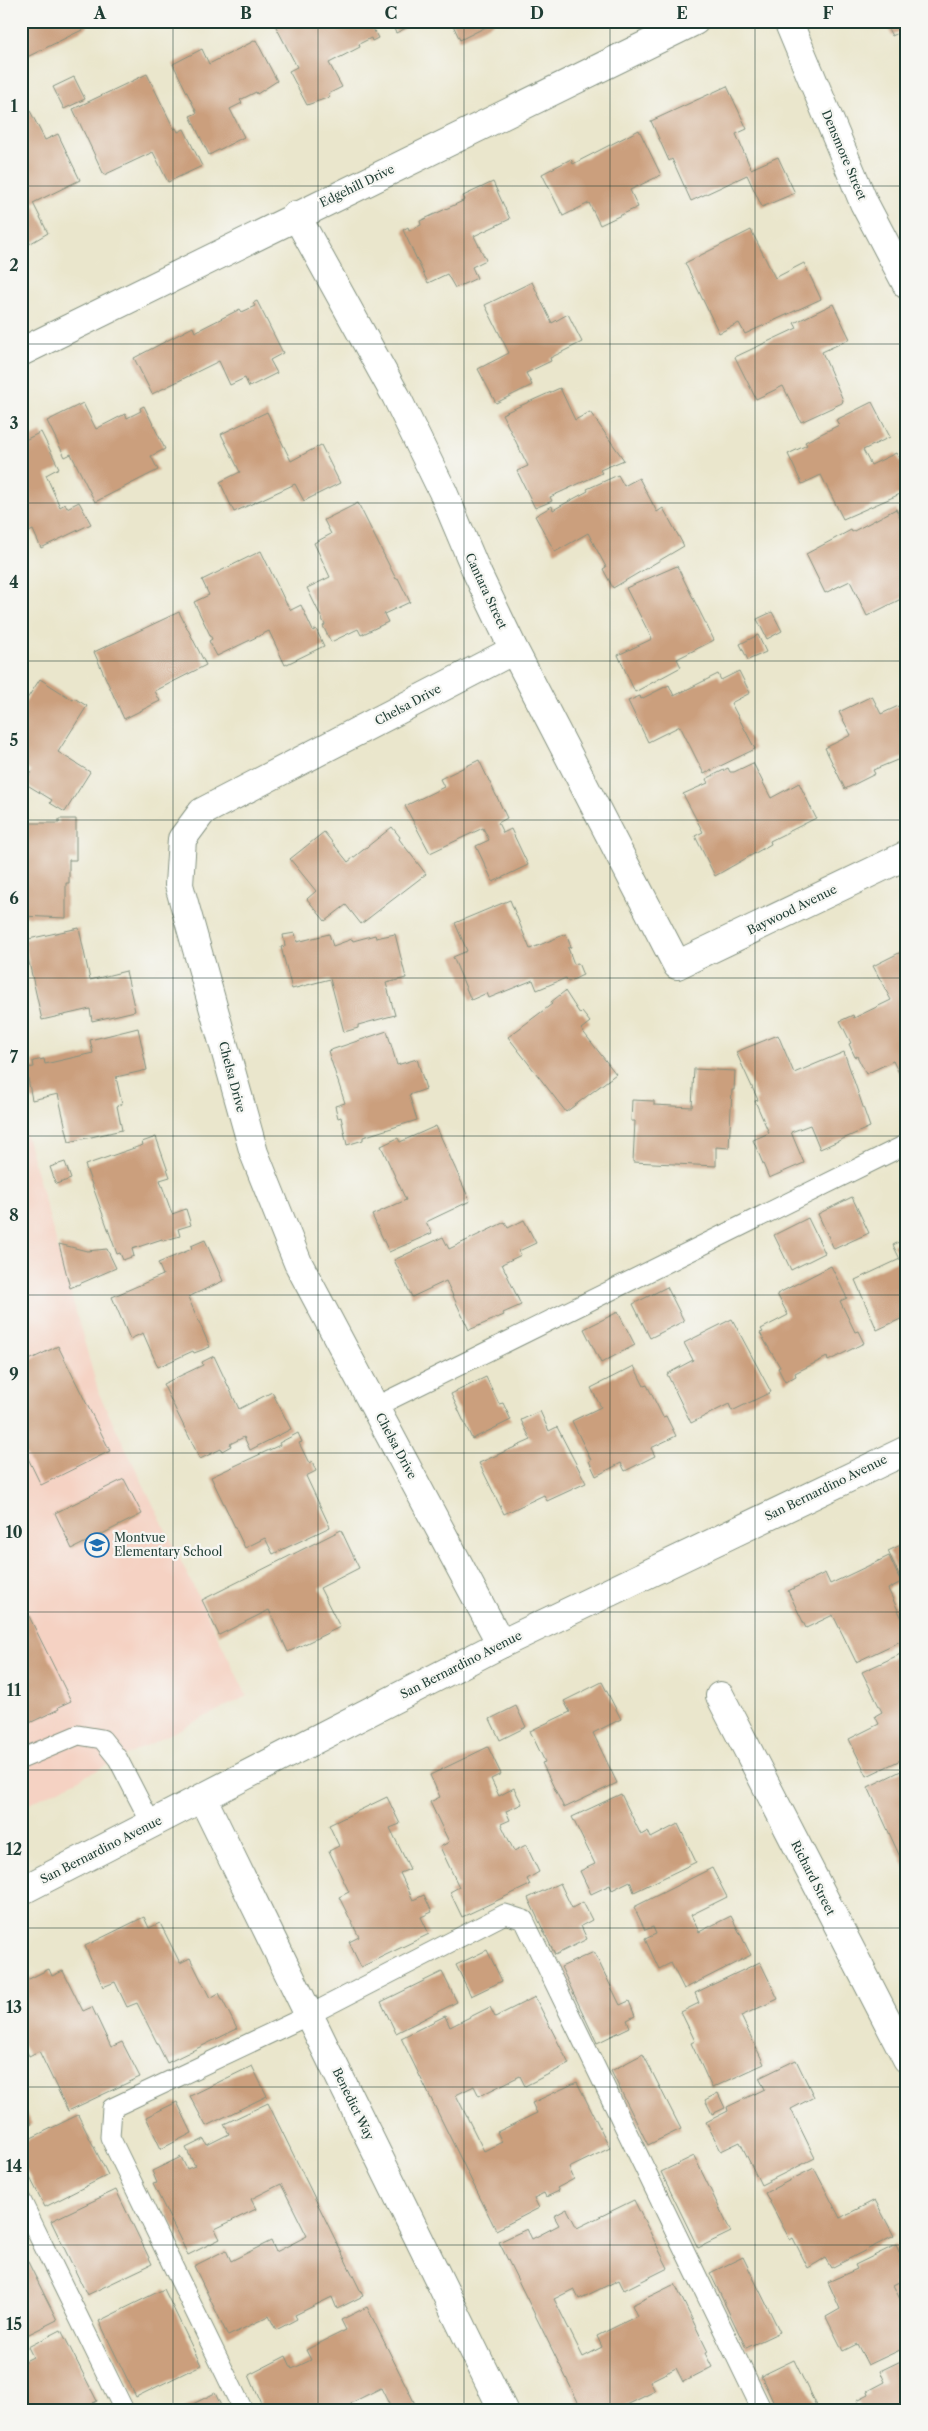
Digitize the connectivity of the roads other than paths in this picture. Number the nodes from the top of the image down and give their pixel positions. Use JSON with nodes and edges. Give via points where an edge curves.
{"nodes":[{"id":1,"x":694,"y":21,"type":"edge"},
{"id":2,"x":788,"y":21,"type":"edge"},
{"id":3,"x":296,"y":216,"type":"junction"},
{"id":4,"x":907,"y":285,"type":"edge"},
{"id":5,"x":21,"y":352,"type":"edge"},
{"id":6,"x":514,"y":650,"type":"junction"},
{"id":7,"x":907,"y":855,"type":"edge"},
{"id":8,"x":677,"y":966,"type":"joint"},
{"id":9,"x":907,"y":1144,"type":"edge"},
{"id":10,"x":375,"y":1407,"type":"junction"},
{"id":11,"x":907,"y":1450,"type":"edge"},
{"id":12,"x":501,"y":1644,"type":"junction"},
{"id":13,"x":720,"y":1696,"type":"dead end"},
{"id":14,"x":21,"y":1759,"type":"edge"},
{"id":15,"x":202,"y":1799,"type":"junction"},
{"id":16,"x":152,"y":1825,"type":"junction"},
{"id":17,"x":21,"y":1891,"type":"edge"},
{"id":18,"x":309,"y":2015,"type":"junction"},
{"id":19,"x":906,"y":2057,"type":"edge"},
{"id":20,"x":21,"y":2200,"type":"edge"},
{"id":21,"x":124,"y":2410,"type":"edge"},
{"id":22,"x":243,"y":2410,"type":"edge"},
{"id":23,"x":503,"y":2410,"type":"edge"},
{"id":24,"x":762,"y":2410,"type":"edge"}],
"edges":[{"from":1,"to":3,"type":"street","name":"Edgehill Drive"},
{"from":2,"to":4,"type":"street","name":"Densmore Street","via":[[864,203]]},
{"from":3,"to":5,"type":"street","name":"Edgehill Drive"},
{"from":3,"to":6,"type":"street","name":"Cantara Street","via":[[396,396]]},
{"from":6,"to":8,"type":"street","name":"Cantara Street"},
{"from":6,"to":10,"type":"street","name":"Chelsa Drive","via":[[202,812],[182,839],[179,885],[254,1153],[298,1262]]},
{"from":7,"to":8,"type":"street","name":"Baywood Avenue"},
{"from":9,"to":10,"type":"lane"},
{"from":10,"to":12,"type":"street","name":"Chelsa Drive"},
{"from":11,"to":12,"type":"street","name":"San Bernardino Avenue"},
{"from":12,"to":15,"type":"street","name":"San Bernardino Avenue"},
{"from":13,"to":19,"type":"street","name":"Richard Street"},
{"from":14,"to":16,"type":"lane","via":[[78,1735],[102,1739],[118,1759]]},
{"from":15,"to":16,"type":"street","name":"San Bernardino Avenue"},
{"from":15,"to":18,"type":"street","name":"Benedict Way"},
{"from":16,"to":17,"type":"street","name":"San Bernardino Avenue"},
{"from":18,"to":22,"type":"lane","via":[[112,2108],[110,2137]]},
{"from":18,"to":23,"type":"street","name":"Benedict Way"},
{"from":18,"to":24,"type":"lane","via":[[505,1914],[524,1920]]},
{"from":20,"to":21,"type":"lane"}]}
